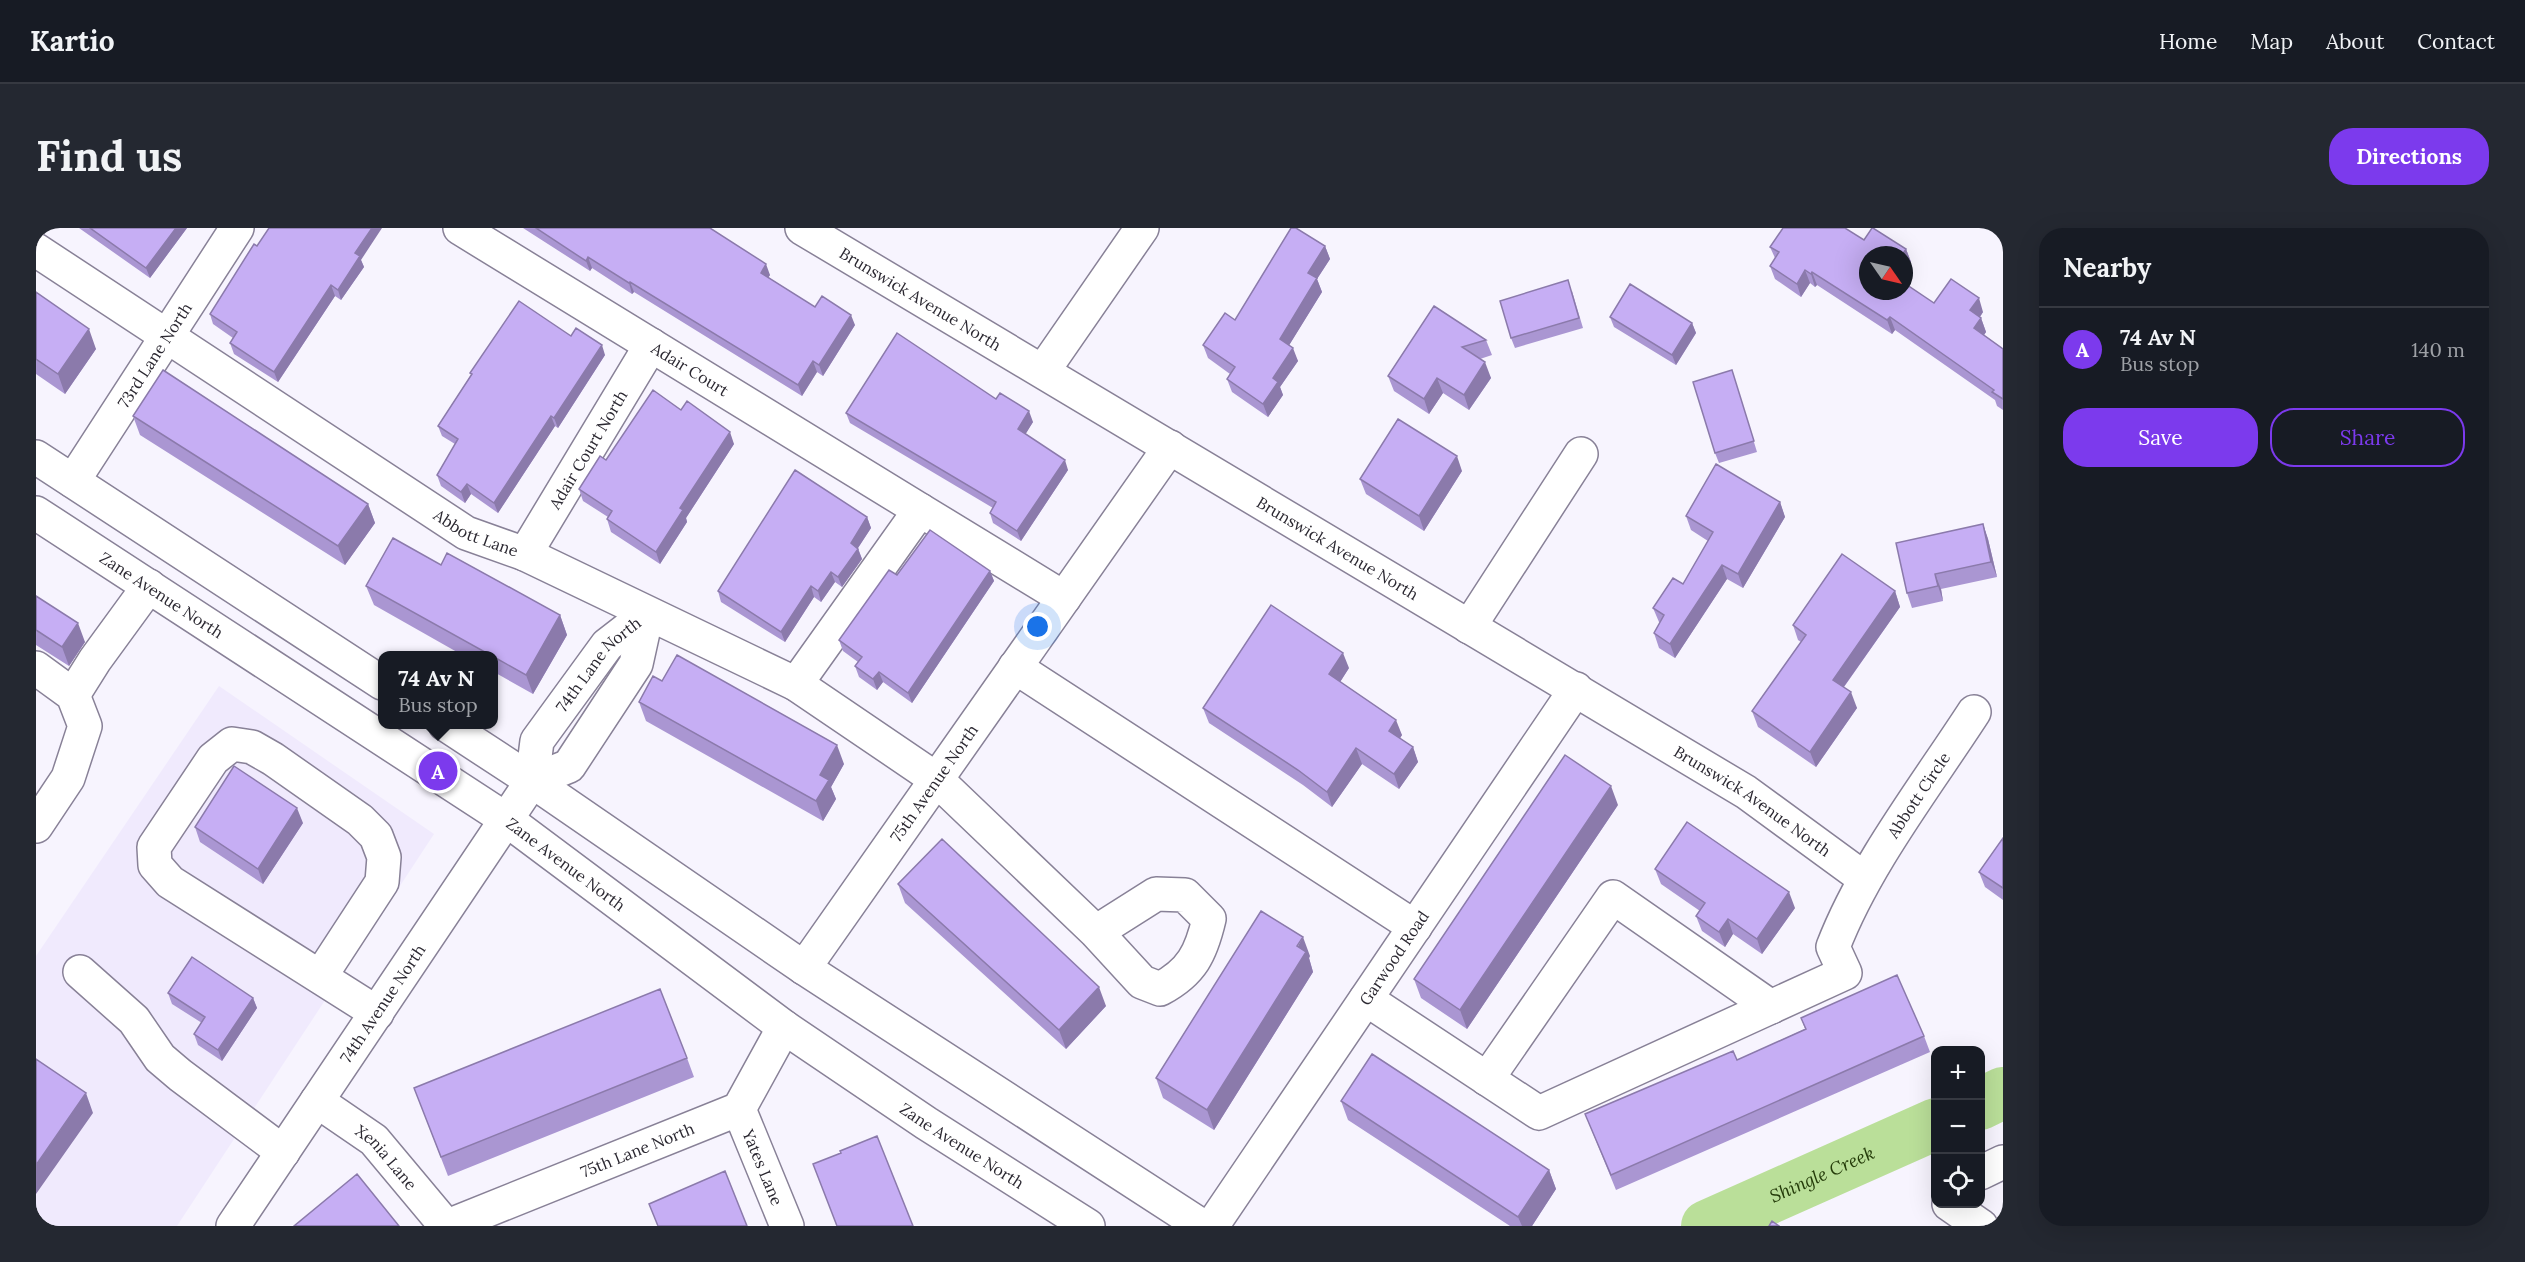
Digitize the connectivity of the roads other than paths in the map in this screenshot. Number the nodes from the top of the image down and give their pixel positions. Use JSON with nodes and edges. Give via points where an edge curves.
{"nodes":[{"id":1,"x":237,"y":228,"type":"edge"},
{"id":2,"x":460,"y":228,"type":"edge"},
{"id":3,"x":802,"y":228,"type":"edge"},
{"id":4,"x":1142,"y":228,"type":"edge"},
{"id":5,"x":36,"y":249,"type":"edge"},
{"id":6,"x":167,"y":336,"type":"junction"},
{"id":7,"x":651,"y":345,"type":"junction"},
{"id":8,"x":1043,"y":371,"type":"junction"},
{"id":9,"x":1170,"y":447,"type":"junction"},
{"id":10,"x":1581,"y":454,"type":"dead end"},
{"id":11,"x":36,"y":457,"type":"edge"},
{"id":12,"x":73,"y":481,"type":"junction"},
{"id":13,"x":920,"y":510,"type":"junction"},
{"id":14,"x":36,"y":513,"type":"edge"},
{"id":15,"x":525,"y":554,"type":"junction"},
{"id":16,"x":149,"y":586,"type":"junction"},
{"id":17,"x":1064,"y":598,"type":"junction"},
{"id":18,"x":647,"y":614,"type":"junction"},
{"id":19,"x":1469,"y":627,"type":"junction"},
{"id":20,"x":1015,"y":667,"type":"junction"},
{"id":21,"x":36,"y":668,"type":"edge"},
{"id":22,"x":378,"y":680,"type":"edge"},
{"id":23,"x":796,"y":684,"type":"junction"},
{"id":24,"x":1575,"y":689,"type":"junction"},
{"id":25,"x":73,"y":695,"type":"junction"},
{"id":26,"x":1974,"y":712,"type":"dead end"},
{"id":27,"x":453,"y":729,"type":"edge"},
{"id":28,"x":936,"y":779,"type":"junction"},
{"id":29,"x":532,"y":781,"type":"junction"},
{"id":30,"x":507,"y":820,"type":"junction"},
{"id":31,"x":36,"y":826,"type":"edge"},
{"id":32,"x":1865,"y":879,"type":"junction"},
{"id":33,"x":1415,"y":927,"type":"junction"},
{"id":34,"x":1096,"y":932,"type":"dead end"},
{"id":35,"x":804,"y":968,"type":"junction"},
{"id":36,"x":80,"y":972,"type":"dead end"},
{"id":37,"x":320,"y":977,"type":"junction"},
{"id":38,"x":1366,"y":999,"type":"junction"},
{"id":39,"x":1771,"y":1007,"type":"junction"},
{"id":40,"x":377,"y":1013,"type":"junction"},
{"id":41,"x":784,"y":1027,"type":"junction"},
{"id":42,"x":1487,"y":1079,"type":"junction"},
{"id":43,"x":317,"y":1101,"type":"junction"},
{"id":44,"x":739,"y":1109,"type":"junction"},
{"id":45,"x":283,"y":1152,"type":"junction"},
{"id":46,"x":2003,"y":1162,"type":"edge"},
{"id":47,"x":1985,"y":1171,"type":"edge"},
{"id":48,"x":1956,"y":1208,"type":"edge"},
{"id":49,"x":233,"y":1226,"type":"edge"},
{"id":50,"x":447,"y":1226,"type":"edge"},
{"id":51,"x":787,"y":1226,"type":"edge"},
{"id":52,"x":1088,"y":1226,"type":"edge"},
{"id":53,"x":1202,"y":1226,"type":"edge"},
{"id":54,"x":1212,"y":1226,"type":"edge"},
{"id":55,"x":1981,"y":1226,"type":"edge"}],
"edges":[{"from":1,"to":6,"type":"street","name":"73rd Lane North"},
{"from":2,"to":7,"type":"street","name":"Adair Court"},
{"from":3,"to":8,"type":"street","name":"Brunswick Avenue North"},
{"from":4,"to":8,"type":"street"},
{"from":5,"to":6,"type":"street","name":"Abbott Lane"},
{"from":6,"to":12,"type":"street","name":"73rd Lane North"},
{"from":6,"to":15,"type":"street","name":"Abbott Lane","via":[[465,532]]},
{"from":7,"to":13,"type":"street","name":"Adair Court"},
{"from":7,"to":15,"type":"street","name":"Adair Court North"},
{"from":8,"to":9,"type":"street","name":"Brunswick Avenue North"},
{"from":9,"to":17,"type":"street","name":"75th Avenue North"},
{"from":9,"to":19,"type":"street","name":"Brunswick Avenue North"},
{"from":10,"to":19,"type":"street"},
{"from":11,"to":12,"type":"street"},
{"from":12,"to":22,"type":"street"},
{"from":13,"to":17,"type":"street"},
{"from":13,"to":23,"type":"street"},
{"from":14,"to":16,"type":"street","name":"Zane Avenue North"},
{"from":15,"to":18,"type":"street","name":"Abbott Lane"},
{"from":16,"to":25,"type":"street"},
{"from":16,"to":30,"type":"street","name":"Zane Avenue North"},
{"from":17,"to":20,"type":"street","name":"75th Avenue North"},
{"from":18,"to":23,"type":"street","name":"Abbott Lane"},
{"from":18,"to":29,"type":"street","name":"74th Lane North","via":[[607,645],[537,741]]},
{"from":19,"to":24,"type":"street","name":"Brunswick Avenue North"},
{"from":20,"to":28,"type":"street","name":"75th Avenue North"},
{"from":20,"to":33,"type":"street"},
{"from":21,"to":25,"type":"street"},
{"from":23,"to":28,"type":"street","name":"Abbott Lane"},
{"from":24,"to":32,"type":"street","name":"Brunswick Avenue North","via":[[1746,792]]},
{"from":24,"to":33,"type":"street","name":"Garwood Road"},
{"from":25,"to":31,"type":"street","via":[[86,726],[68,778]]},
{"from":26,"to":32,"type":"street","name":"Abbott Circle"},
{"from":27,"to":29,"type":"street"},
{"from":28,"to":34,"type":"street","name":"Abbott Lane"},
{"from":28,"to":35,"type":"street","name":"75th Avenue North"},
{"from":29,"to":30,"type":"street","name":"74th Avenue North"},
{"from":29,"to":35,"type":"street"},
{"from":30,"to":40,"type":"street","name":"74th Avenue North"},
{"from":30,"to":41,"type":"street","name":"Zane Avenue North"},
{"from":32,"to":39,"type":"street","name":"Abbott Circle","via":[[1833,946],[1845,973]]},
{"from":33,"to":38,"type":"street","name":"Garwood Road"},
{"from":35,"to":53,"type":"street"},
{"from":36,"to":45,"type":"street","via":[[134,1020],[160,1058],[180,1076]]},
{"from":37,"to":37,"type":"street","via":[[170,882],[155,865],[154,847],[166,827],[213,759],[232,744],[252,747],[273,759],[360,820],[376,836],[384,857],[382,882]]},
{"from":37,"to":40,"type":"street"},
{"from":38,"to":42,"type":"street"},
{"from":38,"to":54,"type":"street","name":"Garwood Road"},
{"from":39,"to":42,"type":"street","via":[[1539,1113]]},
{"from":39,"to":42,"type":"street","via":[[1613,897]]},
{"from":40,"to":43,"type":"street","name":"74th Avenue North"},
{"from":41,"to":44,"type":"street"},
{"from":41,"to":52,"type":"street","name":"Zane Avenue North"},
{"from":43,"to":45,"type":"street","name":"74th Avenue North"},
{"from":43,"to":50,"type":"street","name":"Xenia Lane","via":[[374,1140]]},
{"from":44,"to":50,"type":"street","name":"75th Lane North"},
{"from":44,"to":51,"type":"street","name":"Yates Lane"},
{"from":45,"to":49,"type":"street","name":"74th Avenue North"},
{"from":46,"to":47,"type":"street"},
{"from":48,"to":55,"type":"street"}]}
